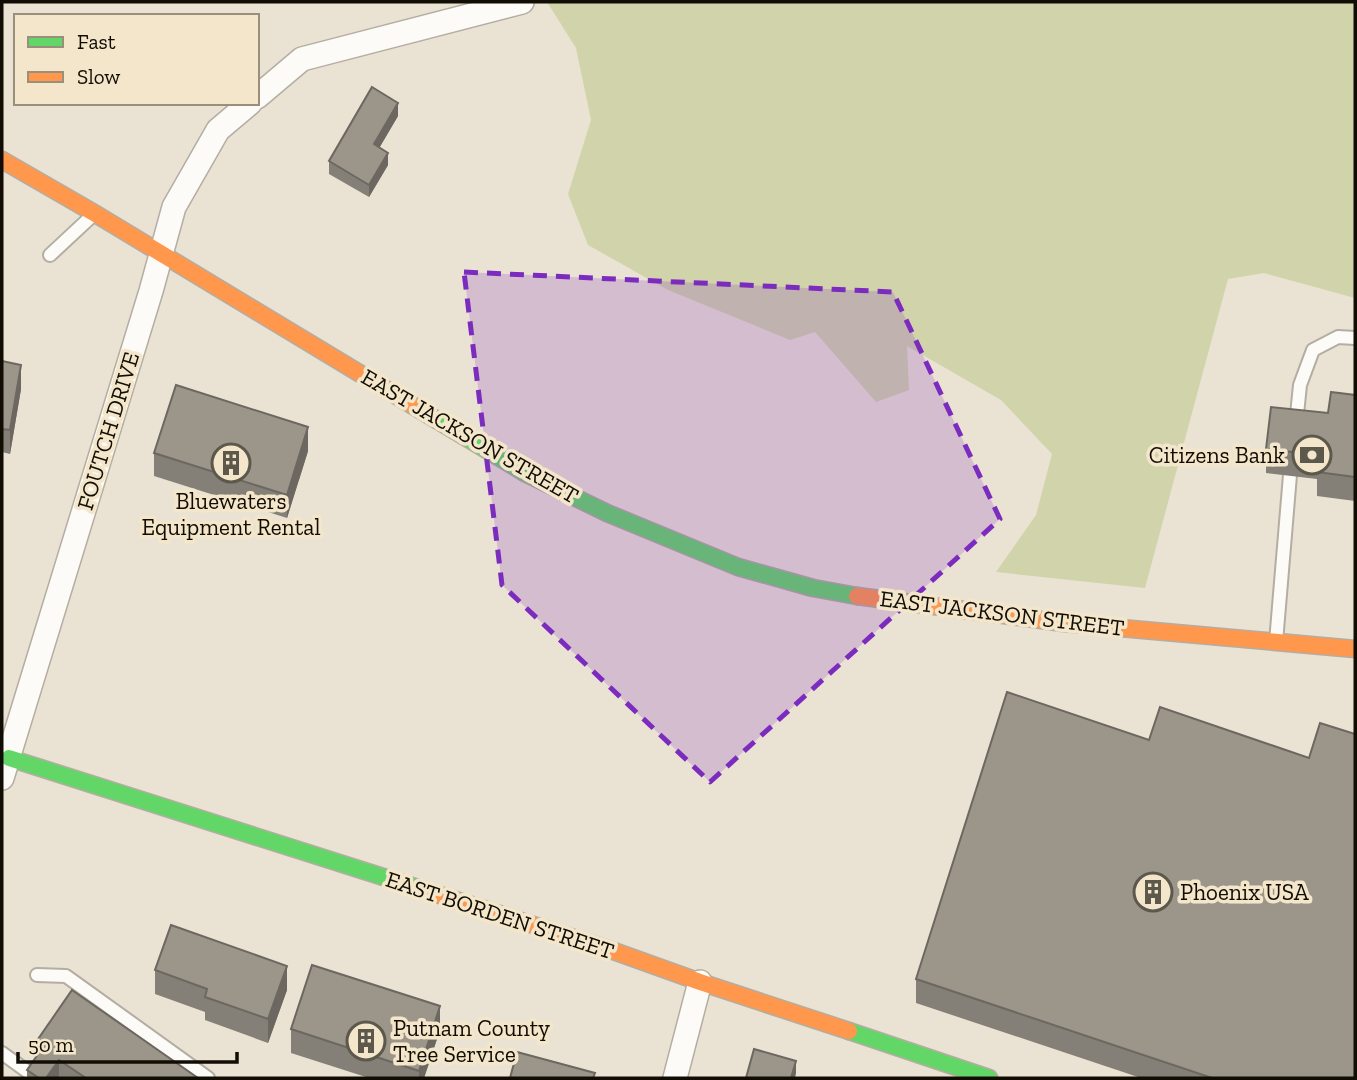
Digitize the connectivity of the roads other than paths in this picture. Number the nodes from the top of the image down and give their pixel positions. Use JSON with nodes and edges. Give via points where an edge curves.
{"nodes":[{"id":1,"x":522,"y":2,"type":"edge"},
{"id":2,"x":259,"y":95,"type":"edge"},
{"id":3,"x":248,"y":105,"type":"edge"},
{"id":4,"x":2,"y":160,"type":"edge"},
{"id":5,"x":94,"y":214,"type":"junction"},
{"id":6,"x":162,"y":254,"type":"junction"},
{"id":7,"x":50,"y":255,"type":"dead end"},
{"id":8,"x":1355,"y":338,"type":"edge"},
{"id":9,"x":1294,"y":433,"type":"edge"},
{"id":10,"x":1290,"y":475,"type":"edge"},
{"id":11,"x":1276,"y":642,"type":"junction"},
{"id":12,"x":1355,"y":649,"type":"edge"},
{"id":13,"x":5,"y":768,"type":"edge"},
{"id":14,"x":37,"y":975,"type":"dead end"},
{"id":15,"x":700,"y":982,"type":"junction"},
{"id":16,"x":2,"y":1053,"type":"edge"},
{"id":17,"x":35,"y":1077,"type":"edge"},
{"id":18,"x":208,"y":1078,"type":"edge"},
{"id":19,"x":675,"y":1078,"type":"edge"},
{"id":20,"x":989,"y":1078,"type":"edge"}],
"edges":[{"from":1,"to":2,"type":"street","via":[[302,59]]},
{"from":3,"to":6,"type":"street","name":"FOUTCH DRIVE","via":[[218,130],[174,207]]},
{"from":4,"to":5,"type":"street","name":"EAST JACKSON STREET"},
{"from":5,"to":6,"type":"street","name":"EAST JACKSON STREET"},
{"from":5,"to":7,"type":"lane"},
{"from":6,"to":11,"type":"street","name":"EAST JACKSON STREET","via":[[526,473],[607,513],[738,567],[813,588],[889,601]]},
{"from":6,"to":13,"type":"street","name":"FOUTCH DRIVE"},
{"from":8,"to":9,"type":"lane","via":[[1338,337],[1313,350],[1300,385]]},
{"from":10,"to":11,"type":"lane"},
{"from":11,"to":12,"type":"street","name":"EAST JACKSON STREET"},
{"from":13,"to":15,"type":"street","name":"EAST BORDEN STREET","via":[[607,949]]},
{"from":14,"to":18,"type":"lane","via":[[66,976]]},
{"from":15,"to":19,"type":"street"},
{"from":15,"to":20,"type":"street","name":"EAST BORDEN STREET"},
{"from":16,"to":17,"type":"lane"}]}
